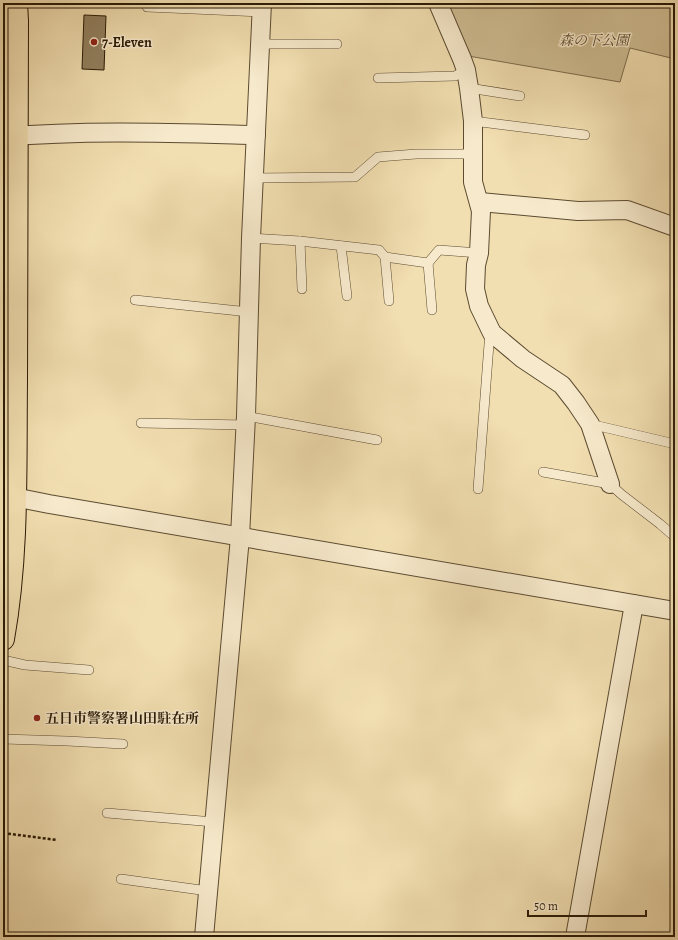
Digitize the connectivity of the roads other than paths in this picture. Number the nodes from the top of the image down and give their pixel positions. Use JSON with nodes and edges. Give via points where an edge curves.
{"nodes":[{"id":1,"x":16,"y":3,"type":"edge"},
{"id":2,"x":438,"y":3,"type":"edge"},
{"id":3,"x":147,"y":7,"type":"dead end"},
{"id":4,"x":262,"y":8,"type":"edge"},
{"id":5,"x":260,"y":44,"type":"junction"},
{"id":6,"x":337,"y":44,"type":"dead end"},
{"id":7,"x":466,"y":70,"type":"junction"},
{"id":8,"x":378,"y":78,"type":"dead end"},
{"id":9,"x":469,"y":88,"type":"junction"},
{"id":10,"x":520,"y":96,"type":"dead end"},
{"id":11,"x":473,"y":121,"type":"junction"},
{"id":12,"x":256,"y":135,"type":"junction"},
{"id":13,"x":585,"y":135,"type":"dead end"},
{"id":14,"x":10,"y":136,"type":"edge"},
{"id":15,"x":473,"y":154,"type":"junction"},
{"id":16,"x":254,"y":178,"type":"junction"},
{"id":17,"x":480,"y":202,"type":"junction"},
{"id":18,"x":675,"y":227,"type":"edge"},
{"id":19,"x":251,"y":238,"type":"junction"},
{"id":20,"x":300,"y":241,"type":"junction"},
{"id":21,"x":341,"y":246,"type":"junction"},
{"id":22,"x":479,"y":253,"type":"junction"},
{"id":23,"x":385,"y":257,"type":"junction"},
{"id":24,"x":428,"y":263,"type":"junction"},
{"id":25,"x":302,"y":289,"type":"dead end"},
{"id":26,"x":347,"y":296,"type":"dead end"},
{"id":27,"x":135,"y":300,"type":"dead end"},
{"id":28,"x":389,"y":301,"type":"dead end"},
{"id":29,"x":432,"y":310,"type":"dead end"},
{"id":30,"x":249,"y":312,"type":"junction"},
{"id":31,"x":490,"y":328,"type":"junction"},
{"id":32,"x":10,"y":341,"type":"edge"},
{"id":33,"x":246,"y":421,"type":"junction"},
{"id":34,"x":140,"y":422,"type":"dead end"},
{"id":35,"x":590,"y":424,"type":"junction"},
{"id":36,"x":377,"y":440,"type":"dead end"},
{"id":37,"x":675,"y":444,"type":"edge"},
{"id":38,"x":543,"y":472,"type":"dead end"},
{"id":39,"x":610,"y":484,"type":"junction"},
{"id":40,"x":478,"y":490,"type":"dead end"},
{"id":41,"x":8,"y":496,"type":"edge"},
{"id":42,"x":240,"y":537,"type":"junction"},
{"id":43,"x":675,"y":537,"type":"edge"},
{"id":44,"x":634,"y":604,"type":"junction"},
{"id":45,"x":675,"y":611,"type":"edge"},
{"id":46,"x":3,"y":639,"type":"edge"},
{"id":47,"x":3,"y":660,"type":"edge"},
{"id":48,"x":89,"y":670,"type":"dead end"},
{"id":49,"x":3,"y":739,"type":"edge"},
{"id":50,"x":123,"y":744,"type":"dead end"},
{"id":51,"x":107,"y":813,"type":"dead end"},
{"id":52,"x":214,"y":822,"type":"junction"},
{"id":53,"x":121,"y":879,"type":"dead end"},
{"id":54,"x":208,"y":891,"type":"junction"},
{"id":55,"x":204,"y":937,"type":"edge"},
{"id":56,"x":575,"y":937,"type":"edge"}],
"edges":[{"from":1,"to":14,"type":"main road","via":[[18,21]]},
{"from":2,"to":7,"type":"street"},
{"from":3,"to":4,"type":"lane"},
{"from":4,"to":5,"type":"street"},
{"from":5,"to":6,"type":"lane"},
{"from":5,"to":12,"type":"street"},
{"from":7,"to":8,"type":"lane","via":[[455,76]]},
{"from":7,"to":9,"type":"street"},
{"from":9,"to":10,"type":"lane"},
{"from":9,"to":11,"type":"street"},
{"from":11,"to":13,"type":"lane"},
{"from":11,"to":15,"type":"street"},
{"from":12,"to":14,"type":"street","via":[[100,132]]},
{"from":12,"to":16,"type":"street"},
{"from":14,"to":32,"type":"main road","via":[[13,288]]},
{"from":15,"to":16,"type":"lane","via":[[378,156],[356,177]]},
{"from":15,"to":17,"type":"street","via":[[473,182]]},
{"from":16,"to":19,"type":"street"},
{"from":17,"to":18,"type":"street","via":[[578,211],[627,210]]},
{"from":17,"to":22,"type":"street"},
{"from":19,"to":20,"type":"lane"},
{"from":19,"to":30,"type":"street"},
{"from":20,"to":21,"type":"lane"},
{"from":20,"to":25,"type":"lane"},
{"from":21,"to":23,"type":"lane","via":[[379,250]]},
{"from":21,"to":26,"type":"lane"},
{"from":22,"to":24,"type":"lane","via":[[439,250]]},
{"from":22,"to":31,"type":"street","via":[[475,288],[479,306]]},
{"from":23,"to":24,"type":"lane"},
{"from":23,"to":28,"type":"lane"},
{"from":24,"to":29,"type":"lane"},
{"from":27,"to":30,"type":"lane"},
{"from":30,"to":33,"type":"street"},
{"from":31,"to":35,"type":"street","via":[[492,333],[523,359],[562,385]]},
{"from":31,"to":40,"type":"lane"},
{"from":32,"to":41,"type":"main road","via":[[12,410]]},
{"from":33,"to":34,"type":"lane"},
{"from":33,"to":36,"type":"lane"},
{"from":33,"to":42,"type":"street"},
{"from":35,"to":37,"type":"lane"},
{"from":35,"to":39,"type":"street"},
{"from":38,"to":39,"type":"lane"},
{"from":39,"to":43,"type":"lane"},
{"from":41,"to":42,"type":"street"},
{"from":41,"to":46,"type":"main road","via":[[13,561]]},
{"from":42,"to":44,"type":"street"},
{"from":42,"to":52,"type":"street"},
{"from":44,"to":45,"type":"street"},
{"from":44,"to":56,"type":"street"},
{"from":47,"to":48,"type":"lane","via":[[25,665]]},
{"from":49,"to":50,"type":"lane"},
{"from":51,"to":52,"type":"lane"},
{"from":52,"to":54,"type":"street"},
{"from":53,"to":54,"type":"lane"},
{"from":54,"to":55,"type":"street"}]}
